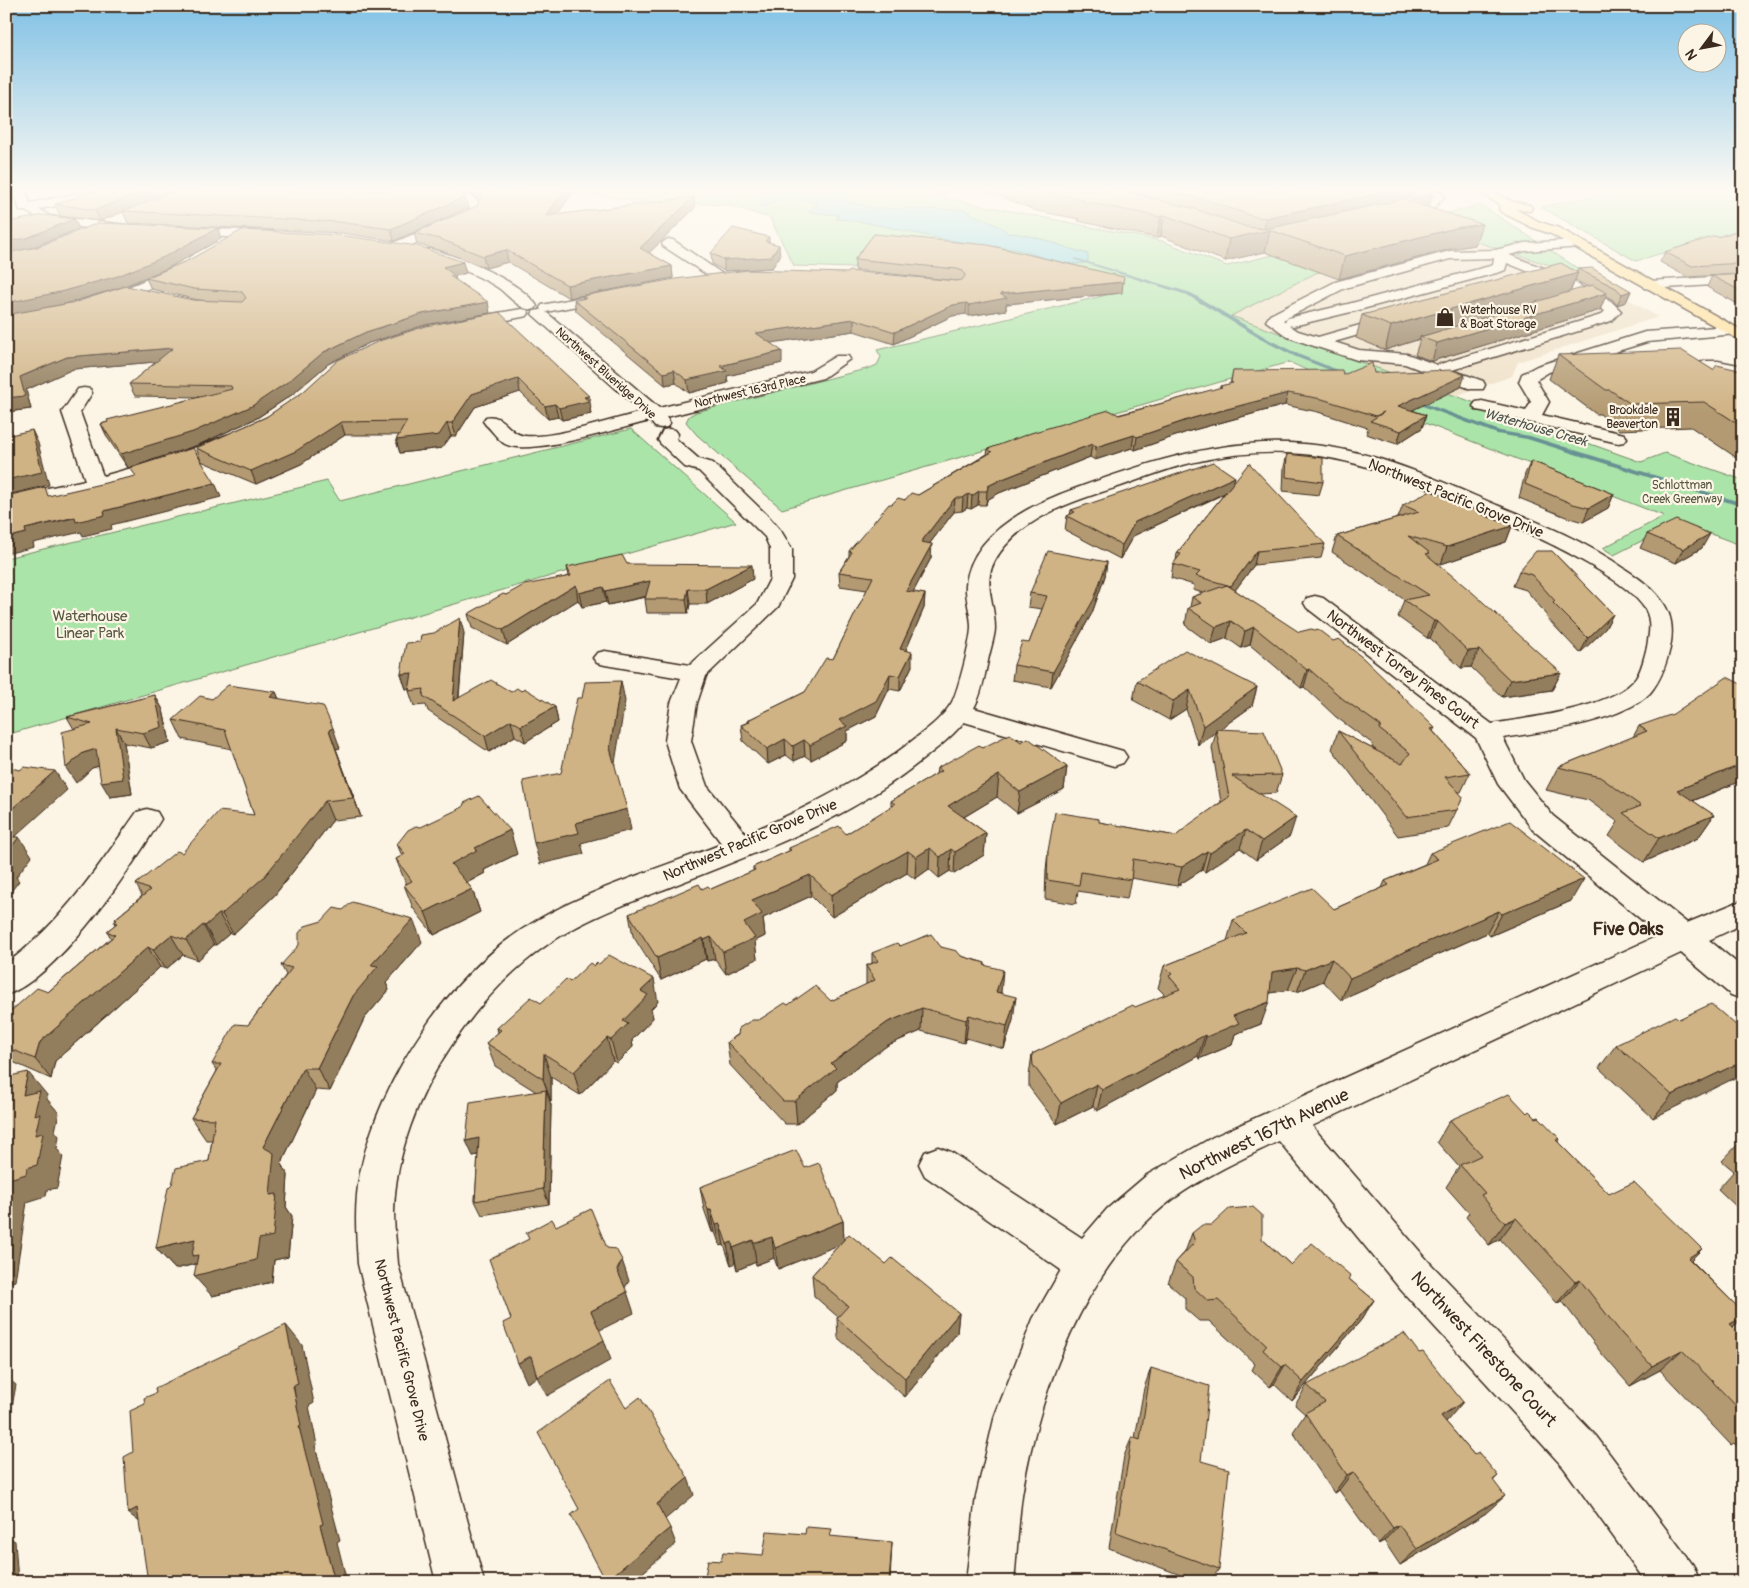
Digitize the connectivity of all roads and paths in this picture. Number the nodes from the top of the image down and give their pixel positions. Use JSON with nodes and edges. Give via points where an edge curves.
{"nodes":[{"id":1,"x":187,"y":265,"type":"edge"},
{"id":2,"x":462,"y":265,"type":"edge"},
{"id":3,"x":702,"y":265,"type":"edge"},
{"id":4,"x":1413,"y":265,"type":"edge"},
{"id":5,"x":1500,"y":265,"type":"edge"},
{"id":6,"x":1522,"y":265,"type":"edge"},
{"id":7,"x":1615,"y":265,"type":"edge"},
{"id":8,"x":739,"y":276,"type":"edge"},
{"id":9,"x":720,"y":277,"type":"junction"},
{"id":10,"x":1554,"y":277,"type":"junction"},
{"id":11,"x":702,"y":280,"type":"edge"},
{"id":12,"x":1741,"y":280,"type":"edge"},
{"id":13,"x":1526,"y":284,"type":"edge"},
{"id":14,"x":1650,"y":285,"type":"junction"},
{"id":15,"x":131,"y":291,"type":"junction"},
{"id":16,"x":630,"y":292,"type":"edge"},
{"id":17,"x":150,"y":295,"type":"edge"},
{"id":18,"x":93,"y":303,"type":"edge"},
{"id":19,"x":535,"y":310,"type":"junction"},
{"id":20,"x":1412,"y":316,"type":"edge"},
{"id":21,"x":1278,"y":324,"type":"junction"},
{"id":22,"x":455,"y":326,"type":"edge"},
{"id":23,"x":1737,"y":334,"type":"edge"},
{"id":24,"x":1660,"y":336,"type":"junction"},
{"id":25,"x":1317,"y":342,"type":"junction"},
{"id":26,"x":1414,"y":348,"type":"edge"},
{"id":27,"x":1379,"y":358,"type":"junction"},
{"id":28,"x":842,"y":359,"type":"dead end"},
{"id":29,"x":1712,"y":366,"type":"junction"},
{"id":30,"x":1436,"y":370,"type":"junction"},
{"id":31,"x":1743,"y":371,"type":"edge"},
{"id":32,"x":1477,"y":385,"type":"dead end"},
{"id":33,"x":1743,"y":389,"type":"edge"},
{"id":34,"x":84,"y":393,"type":"dead end"},
{"id":35,"x":1482,"y":406,"type":"dead end"},
{"id":36,"x":654,"y":413,"type":"junction"},
{"id":37,"x":1532,"y":417,"type":"junction"},
{"id":38,"x":492,"y":421,"type":"dead end"},
{"id":39,"x":247,"y":433,"type":"edge"},
{"id":40,"x":1618,"y":438,"type":"dead end"},
{"id":41,"x":96,"y":483,"type":"junction"},
{"id":42,"x":6,"y":503,"type":"edge"},
{"id":43,"x":1315,"y":603,"type":"dead end"},
{"id":44,"x":605,"y":658,"type":"dead end"},
{"id":45,"x":695,"y":673,"type":"junction"},
{"id":46,"x":958,"y":712,"type":"junction"},
{"id":47,"x":1487,"y":733,"type":"junction"},
{"id":48,"x":1114,"y":757,"type":"dead end"},
{"id":49,"x":147,"y":819,"type":"dead end"},
{"id":50,"x":740,"y":847,"type":"junction"},
{"id":51,"x":1743,"y":911,"type":"edge"},
{"id":52,"x":1684,"y":938,"type":"junction"},
{"id":53,"x":6,"y":982,"type":"edge"},
{"id":54,"x":1743,"y":986,"type":"edge"},
{"id":55,"x":1285,"y":1121,"type":"junction"},
{"id":56,"x":938,"y":1164,"type":"dead end"},
{"id":57,"x":1086,"y":1264,"type":"junction"},
{"id":58,"x":460,"y":1582,"type":"edge"},
{"id":59,"x":990,"y":1582,"type":"edge"},
{"id":60,"x":1676,"y":1582,"type":"edge"}],
"edges":[{"from":1,"to":15,"type":"street"},
{"from":2,"to":19,"type":"street","name":"Northwest Blueridge Drive","via":[[502,284]]},
{"from":3,"to":9,"type":"street"},
{"from":4,"to":21,"type":"street","via":[[1340,285],[1275,318],[1274,322]]},
{"from":5,"to":21,"type":"street","via":[[1350,308]]},
{"from":6,"to":10,"type":"street"},
{"from":7,"to":14,"type":"main road"},
{"from":8,"to":9,"type":"street"},
{"from":9,"to":11,"type":"street"},
{"from":10,"to":13,"type":"street"},
{"from":10,"to":30,"type":"street","via":[[1577,297],[1614,311]]},
{"from":12,"to":14,"type":"street"},
{"from":14,"to":23,"type":"main road"},
{"from":15,"to":17,"type":"street"},
{"from":15,"to":18,"type":"street"},
{"from":16,"to":19,"type":"street"},
{"from":19,"to":22,"type":"street"},
{"from":19,"to":36,"type":"street","name":"Northwest Blueridge Drive"},
{"from":20,"to":25,"type":"street"},
{"from":21,"to":25,"type":"street","via":[[1293,334]]},
{"from":23,"to":24,"type":"street"},
{"from":24,"to":29,"type":"street"},
{"from":24,"to":37,"type":"street","via":[[1634,340],[1534,373],[1526,382],[1540,402]]},
{"from":25,"to":27,"type":"street","via":[[1357,355]]},
{"from":26,"to":27,"type":"street"},
{"from":27,"to":30,"type":"street","via":[[1407,359]]},
{"from":28,"to":36,"type":"street","name":"Northwest 163rd Place","via":[[817,375]]},
{"from":29,"to":31,"type":"street"},
{"from":29,"to":33,"type":"street","via":[[1698,368],[1696,374],[1716,385]]},
{"from":30,"to":32,"type":"street"},
{"from":34,"to":41,"type":"street","via":[[70,412]]},
{"from":35,"to":37,"type":"street"},
{"from":36,"to":38,"type":"street","name":"Northwest 163rd Place","via":[[557,438],[528,442],[512,440]]},
{"from":36,"to":45,"type":"street","name":"Northwest Blueridge Drive","via":[[669,434],[667,440],[692,462],[706,468],[774,535],[781,549],[781,579],[767,607]]},
{"from":37,"to":40,"type":"street"},
{"from":39,"to":41,"type":"street","via":[[206,452]]},
{"from":41,"to":42,"type":"street"},
{"from":43,"to":47,"type":"street","name":"Northwest Torrey Pines Court"},
{"from":44,"to":45,"type":"street"},
{"from":45,"to":50,"type":"street","name":"Northwest Blueridge Drive","via":[[684,703],[678,741],[694,789]]},
{"from":46,"to":47,"type":"street","name":"Northwest Pacific Grove Drive","via":[[966,700],[984,631],[978,578],[993,548],[1005,534],[1067,497],[1183,459],[1257,448],[1312,449],[1341,454],[1404,474],[1569,543],[1607,566],[1655,606],[1662,629],[1650,678],[1638,691],[1614,705]]},
{"from":46,"to":48,"type":"street"},
{"from":46,"to":50,"type":"street","name":"Northwest Pacific Grove Drive","via":[[913,754],[840,803]]},
{"from":47,"to":52,"type":"street","name":"Northwest Torrey Pines Court","via":[[1512,784],[1543,823]]},
{"from":49,"to":53,"type":"street","via":[[89,902],[35,960]]},
{"from":50,"to":58,"type":"street","name":"Northwest Pacific Grove Drive","via":[[612,898],[535,937],[476,991],[440,1032],[398,1110],[383,1154],[375,1212],[378,1264]]},
{"from":51,"to":52,"type":"street","name":"Northwest 167th Avenue"},
{"from":52,"to":54,"type":"street","name":"Northwest Torrey Pines Court"},
{"from":52,"to":55,"type":"street","name":"Northwest 167th Avenue"},
{"from":55,"to":57,"type":"street","name":"Northwest 167th Avenue","via":[[1226,1149],[1160,1187],[1121,1222]]},
{"from":55,"to":60,"type":"street","name":"Northwest Firestone Court","via":[[1415,1276],[1580,1452]]},
{"from":56,"to":57,"type":"street"},
{"from":57,"to":59,"type":"street","name":"Northwest 167th Avenue","via":[[1048,1334],[1017,1415],[999,1496]]}]}
